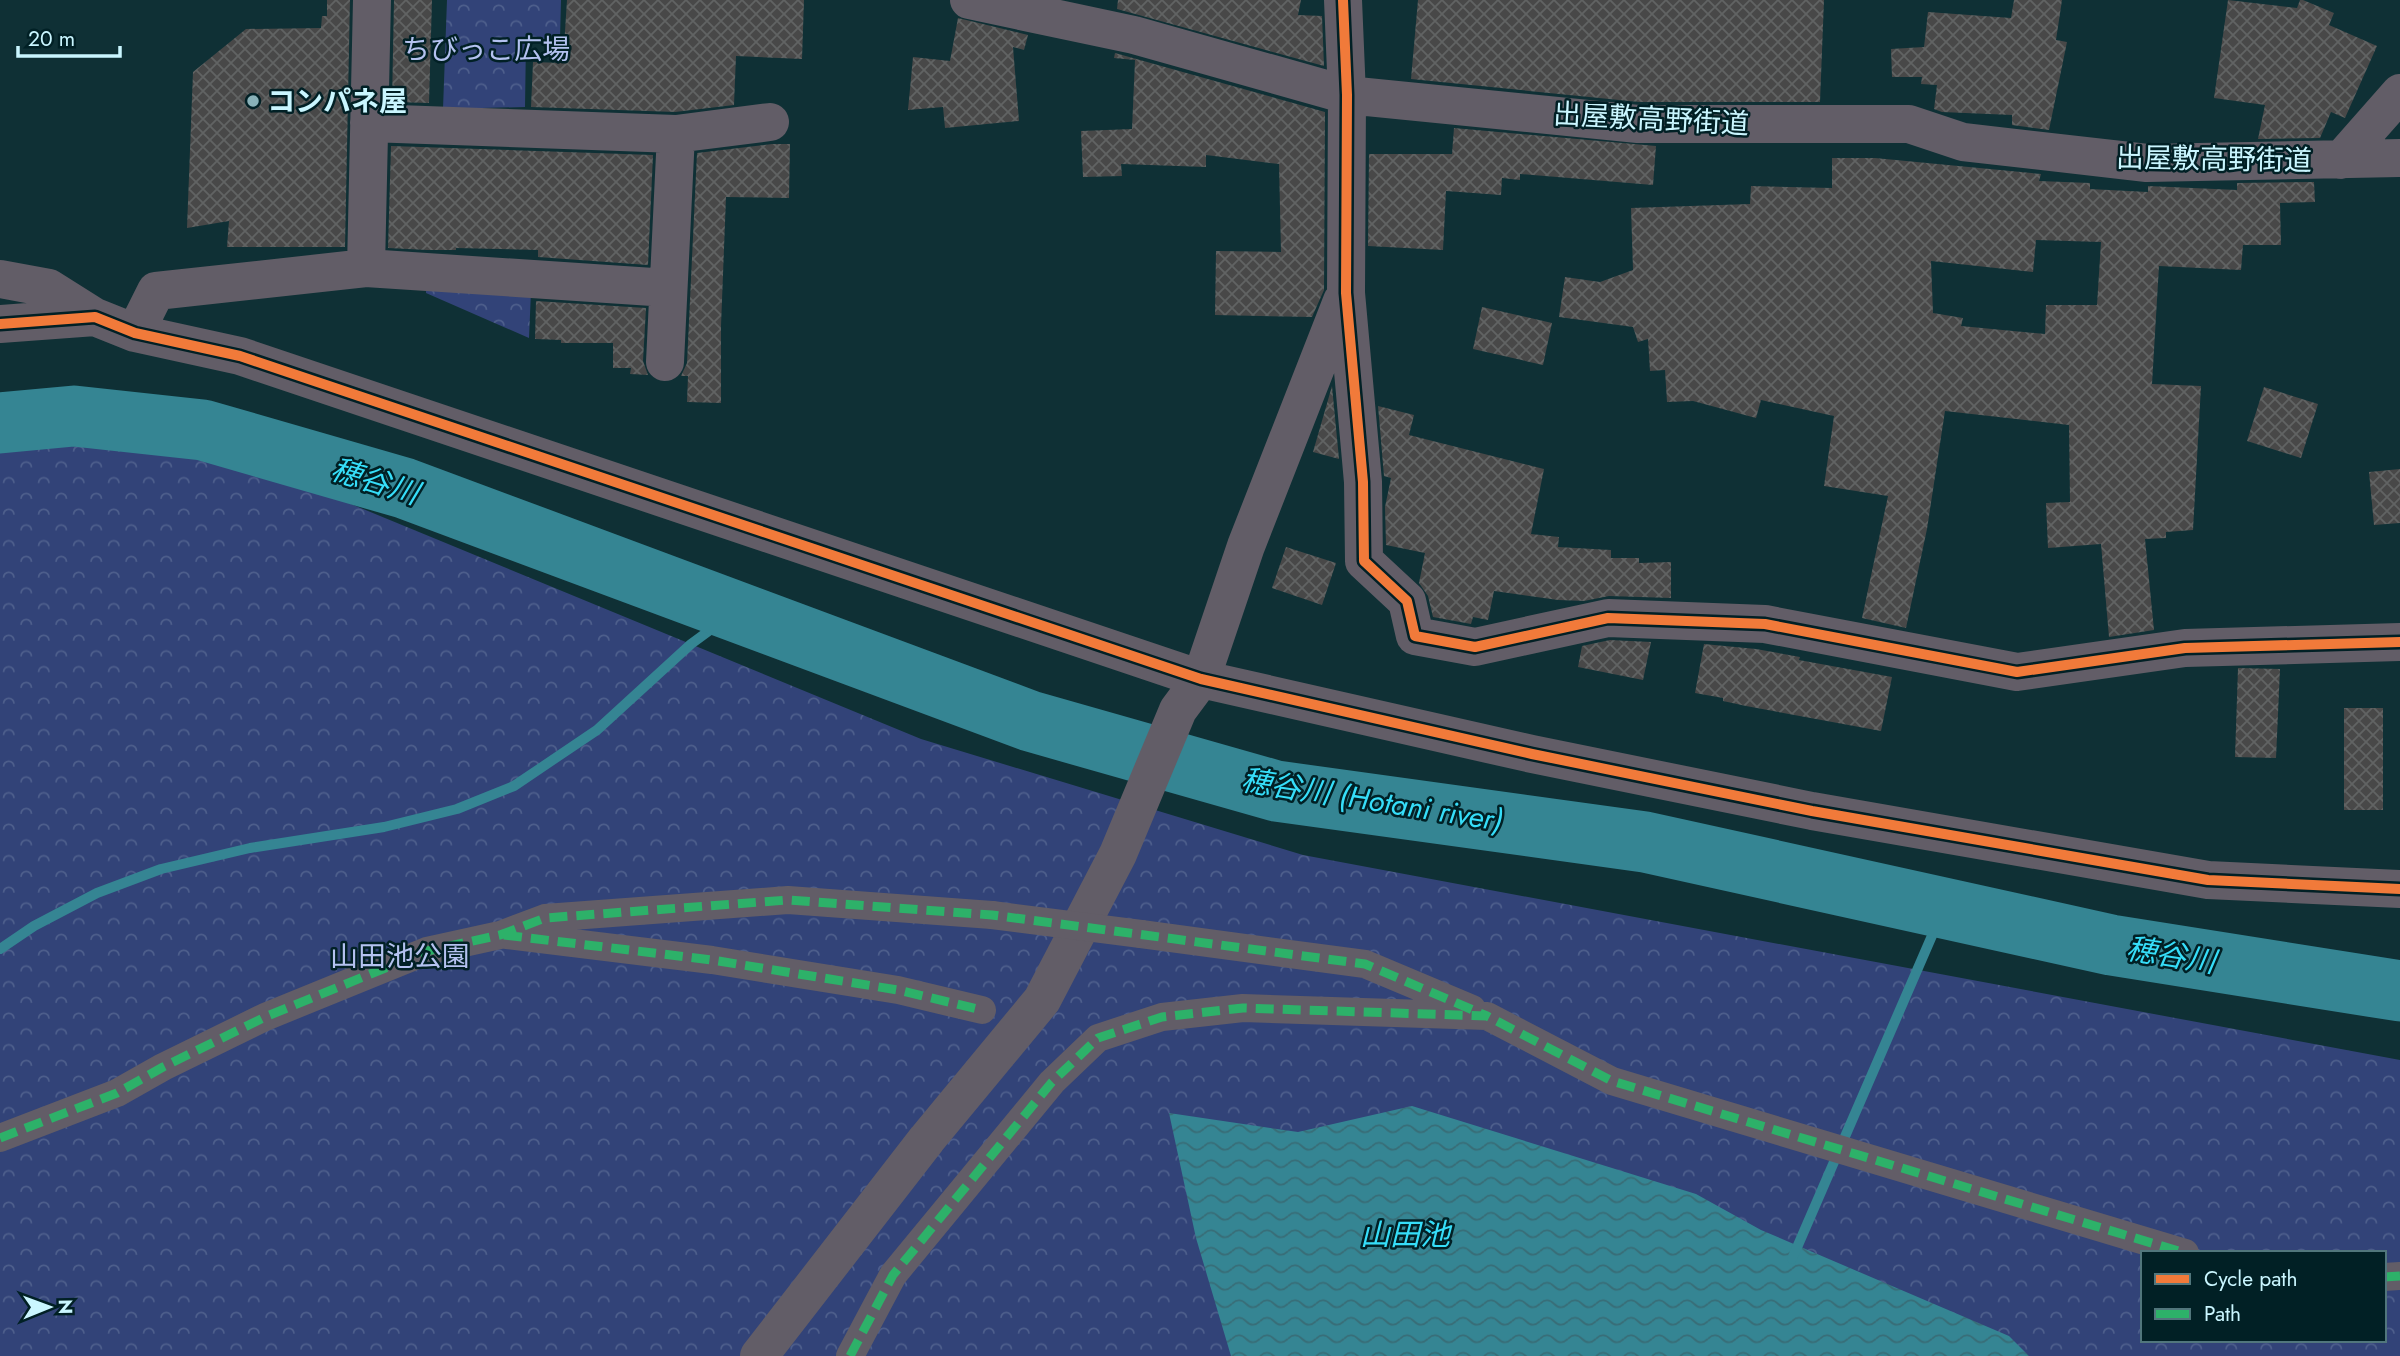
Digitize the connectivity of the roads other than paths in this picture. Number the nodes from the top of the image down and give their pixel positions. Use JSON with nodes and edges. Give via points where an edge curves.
{"nodes":[{"id":1,"x":372,"y":0,"type":"edge"},
{"id":2,"x":969,"y":0,"type":"edge"},
{"id":3,"x":1343,"y":0,"type":"edge"},
{"id":4,"x":2400,"y":93,"type":"edge"},
{"id":5,"x":1347,"y":95,"type":"junction"},
{"id":6,"x":770,"y":122,"type":"dead end"},
{"id":7,"x":369,"y":123,"type":"junction"},
{"id":8,"x":676,"y":134,"type":"junction"},
{"id":9,"x":2400,"y":158,"type":"edge"},
{"id":10,"x":2342,"y":160,"type":"junction"},
{"id":11,"x":366,"y":268,"type":"junction"},
{"id":12,"x":0,"y":279,"type":"edge"},
{"id":13,"x":668,"y":288,"type":"junction"},
{"id":14,"x":1346,"y":293,"type":"junction"},
{"id":15,"x":95,"y":317,"type":"junction"},
{"id":16,"x":0,"y":324,"type":"edge"},
{"id":17,"x":135,"y":333,"type":"junction"},
{"id":18,"x":664,"y":362,"type":"dead end"},
{"id":19,"x":2400,"y":642,"type":"edge"},
{"id":20,"x":1201,"y":679,"type":"junction"},
{"id":21,"x":2400,"y":889,"type":"edge"},
{"id":22,"x":500,"y":935,"type":"junction"},
{"id":23,"x":982,"y":1010,"type":"dead end"},
{"id":24,"x":1487,"y":1016,"type":"junction"},
{"id":25,"x":0,"y":1138,"type":"edge"},
{"id":26,"x":2178,"y":1251,"type":"edge"},
{"id":27,"x":759,"y":1356,"type":"edge"},
{"id":28,"x":850,"y":1356,"type":"edge"}],
"edges":[{"from":1,"to":7,"type":"street"},
{"from":2,"to":5,"type":"street","name":"出屋敷高野街道","via":[[1134,35]]},
{"from":3,"to":5,"type":"street"},
{"from":4,"to":10,"type":"street"},
{"from":5,"to":10,"type":"street","name":"出屋敷高野街道","via":[[1639,124],[1909,124],[1963,142],[2147,163]]},
{"from":5,"to":14,"type":"street"},
{"from":6,"to":8,"type":"street"},
{"from":7,"to":8,"type":"street"},
{"from":7,"to":11,"type":"street"},
{"from":8,"to":13,"type":"street"},
{"from":9,"to":10,"type":"street","name":"出屋敷高野街道"},
{"from":11,"to":13,"type":"street"},
{"from":11,"to":17,"type":"street","via":[[156,291]]},
{"from":12,"to":15,"type":"street","via":[[49,288]]},
{"from":13,"to":18,"type":"street"},
{"from":14,"to":19,"type":"street","via":[[1363,482],[1364,561],[1407,601],[1415,636],[1475,647],[1608,618],[1765,624],[2017,672],[2185,648]]},
{"from":14,"to":20,"type":"street","via":[[1246,546]]},
{"from":15,"to":16,"type":"street"},
{"from":15,"to":17,"type":"street"},
{"from":17,"to":20,"type":"street","via":[[240,356]]},
{"from":20,"to":21,"type":"street","via":[[1812,811],[2208,880]]},
{"from":20,"to":27,"type":"street","via":[[1178,709],[1118,854],[1042,1000],[927,1139]]},
{"from":22,"to":23,"type":"street","via":[[712,960],[898,989]]},
{"from":22,"to":24,"type":"street","bridge":true,"via":[[545,918],[788,900],[992,915],[1366,964]]},
{"from":22,"to":25,"type":"street","via":[[427,951],[290,1007],[117,1093]]},
{"from":24,"to":26,"type":"street","via":[[1612,1081]]},
{"from":24,"to":28,"type":"street","via":[[1243,1008],[1162,1017],[1098,1038],[1052,1082],[893,1275]]}]}
